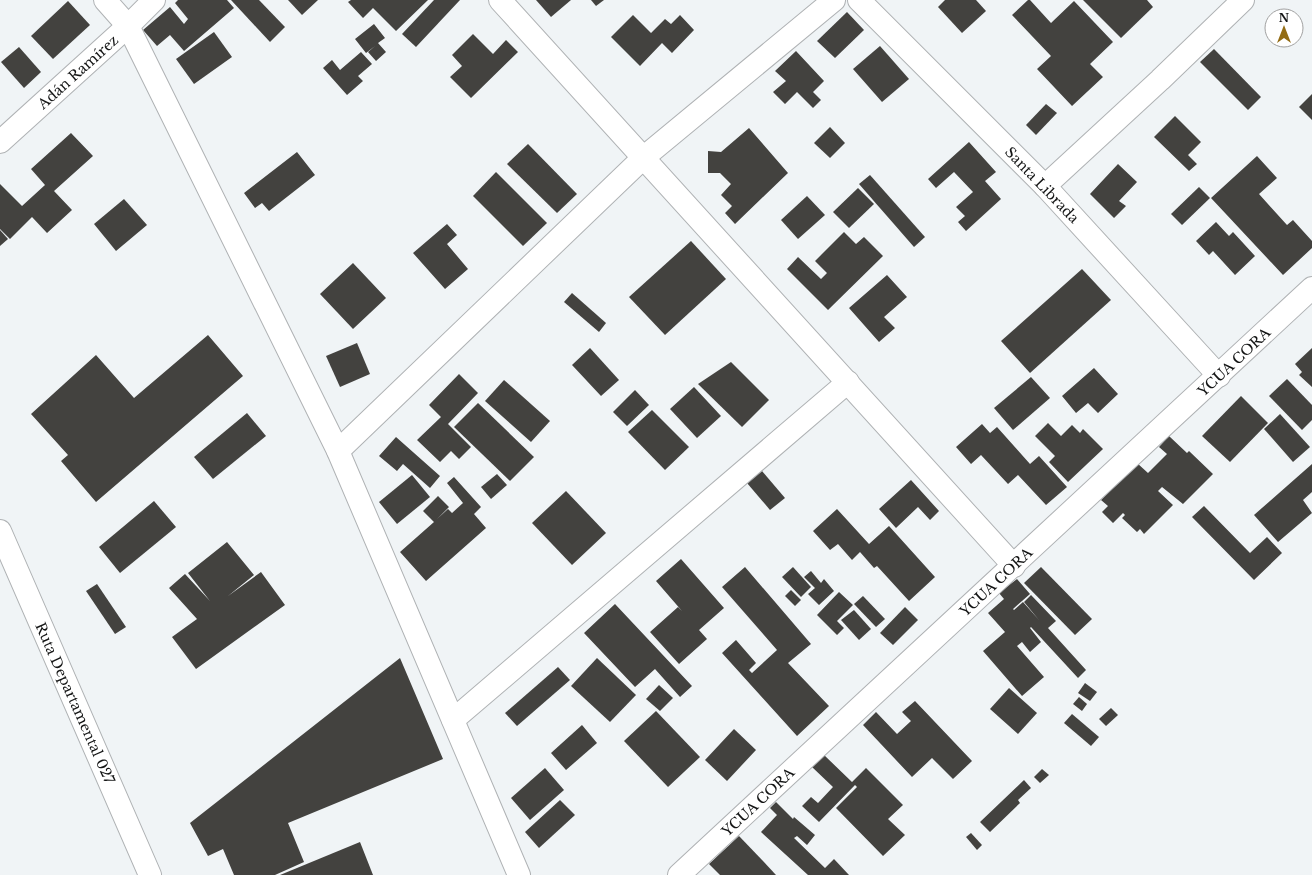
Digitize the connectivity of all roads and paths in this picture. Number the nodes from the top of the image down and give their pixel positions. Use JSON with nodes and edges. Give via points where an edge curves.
{"nodes":[{"id":1,"x":105,"y":0,"type":"edge"},
{"id":2,"x":154,"y":0,"type":"edge"},
{"id":3,"x":500,"y":0,"type":"edge"},
{"id":4,"x":834,"y":0,"type":"edge"},
{"id":5,"x":859,"y":0,"type":"edge"},
{"id":6,"x":1243,"y":0,"type":"edge"},
{"id":7,"x":128,"y":26,"type":"junction"},
{"id":8,"x":0,"y":142,"type":"edge"},
{"id":9,"x":643,"y":158,"type":"junction"},
{"id":10,"x":1044,"y":186,"type":"junction"},
{"id":11,"x":1312,"y":288,"type":"edge"},
{"id":12,"x":1219,"y":376,"type":"junction"},
{"id":13,"x":848,"y":382,"type":"junction"},
{"id":14,"x":338,"y":451,"type":"junction"},
{"id":15,"x":0,"y":532,"type":"edge"},
{"id":16,"x":1014,"y":566,"type":"junction"},
{"id":17,"x":453,"y":720,"type":"junction"},
{"id":18,"x":150,"y":875,"type":"edge"},
{"id":19,"x":519,"y":875,"type":"edge"},
{"id":20,"x":679,"y":875,"type":"edge"}],
"edges":[{"from":1,"to":7,"type":"street"},
{"from":2,"to":7,"type":"street","name":"Adán Ramírez"},
{"from":3,"to":9,"type":"street"},
{"from":4,"to":9,"type":"street"},
{"from":5,"to":10,"type":"street","name":"Santa Librada"},
{"from":6,"to":10,"type":"street"},
{"from":7,"to":8,"type":"street","name":"Adán Ramírez"},
{"from":7,"to":14,"type":"street"},
{"from":9,"to":13,"type":"street"},
{"from":9,"to":14,"type":"street"},
{"from":10,"to":12,"type":"street","name":"Santa Librada"},
{"from":11,"to":12,"type":"street","name":"YCUA CORA"},
{"from":12,"to":16,"type":"street","name":"YCUA CORA"},
{"from":13,"to":16,"type":"street"},
{"from":13,"to":17,"type":"street"},
{"from":14,"to":17,"type":"street"},
{"from":15,"to":18,"type":"street","name":"Ruta Departamental 027"},
{"from":16,"to":20,"type":"street","name":"YCUA CORA"},
{"from":17,"to":19,"type":"street"}]}
